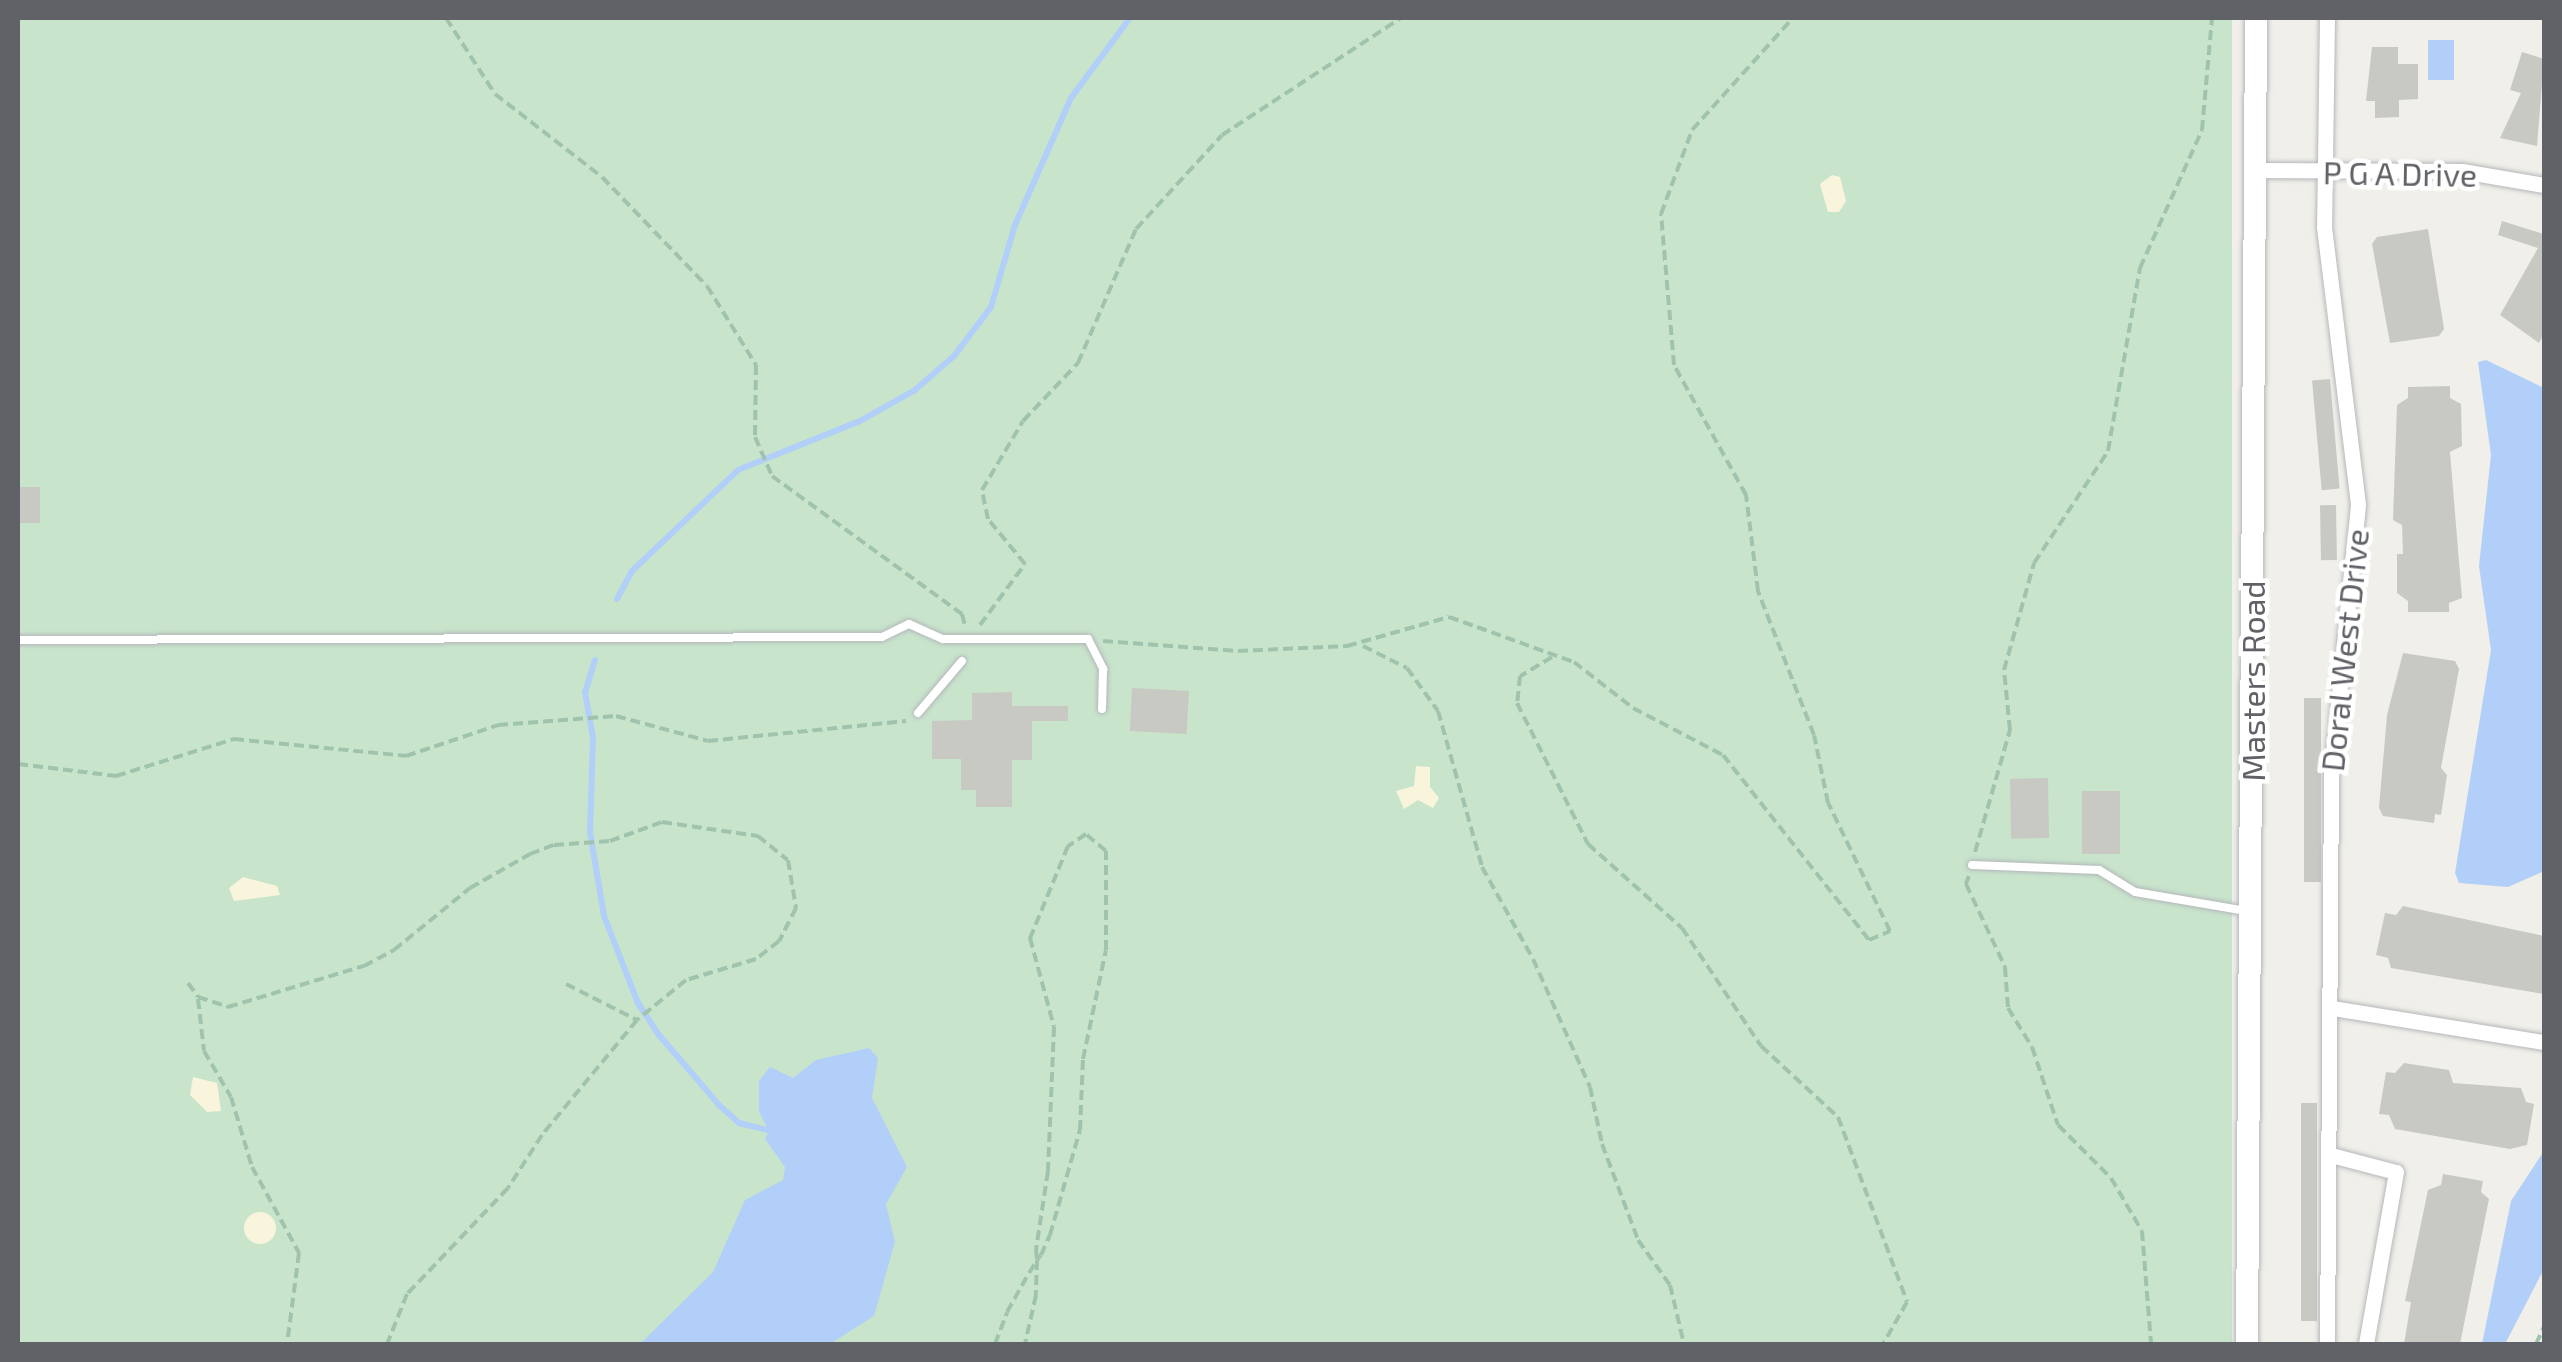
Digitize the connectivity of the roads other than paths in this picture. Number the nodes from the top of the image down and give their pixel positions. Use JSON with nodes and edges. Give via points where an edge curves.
{"nodes":[{"id":1,"x":2256,"y":18,"type":"edge"},
{"id":2,"x":2327,"y":18,"type":"edge"},
{"id":3,"x":2255,"y":170,"type":"junction"},
{"id":4,"x":2324,"y":171,"type":"junction"},
{"id":5,"x":2544,"y":185,"type":"edge"},
{"id":6,"x":18,"y":640,"type":"edge"},
{"id":7,"x":962,"y":661,"type":"dead end"},
{"id":8,"x":1102,"y":709,"type":"dead end"},
{"id":9,"x":918,"y":713,"type":"road end"},
{"id":10,"x":1972,"y":865,"type":"road end"},
{"id":11,"x":2250,"y":912,"type":"junction"},
{"id":12,"x":2334,"y":1008,"type":"junction"},
{"id":13,"x":2544,"y":1042,"type":"edge"},
{"id":14,"x":2330,"y":1155,"type":"junction"},
{"id":15,"x":2247,"y":1344,"type":"edge"},
{"id":16,"x":2327,"y":1344,"type":"edge"},
{"id":17,"x":2366,"y":1344,"type":"edge"}],
"edges":[{"from":1,"to":3,"type":"street","name":"Masters Road"},
{"from":2,"to":4,"type":"street","name":"Doral West Drive"},
{"from":3,"to":4,"type":"street","name":"P G A Drive"},
{"from":3,"to":11,"type":"street","name":"Masters Road"},
{"from":4,"to":5,"type":"street","name":"P G A Drive","via":[[2462,171]]},
{"from":4,"to":12,"type":"street","name":"Doral West Drive","via":[[2324,227],[2358,506],[2334,696]]},
{"from":6,"to":8,"type":"lane","via":[[882,637],[910,624],[943,638],[1088,639],[1103,669]]},
{"from":7,"to":9,"type":"lane"},
{"from":10,"to":11,"type":"lane","via":[[2099,870],[2135,892]]},
{"from":11,"to":15,"type":"street","name":"Masters Road"},
{"from":12,"to":13,"type":"street"},
{"from":12,"to":14,"type":"street","name":"Doral West Drive"},
{"from":14,"to":16,"type":"street","name":"Doral West Drive"},
{"from":14,"to":17,"type":"street","via":[[2396,1172]]}]}
